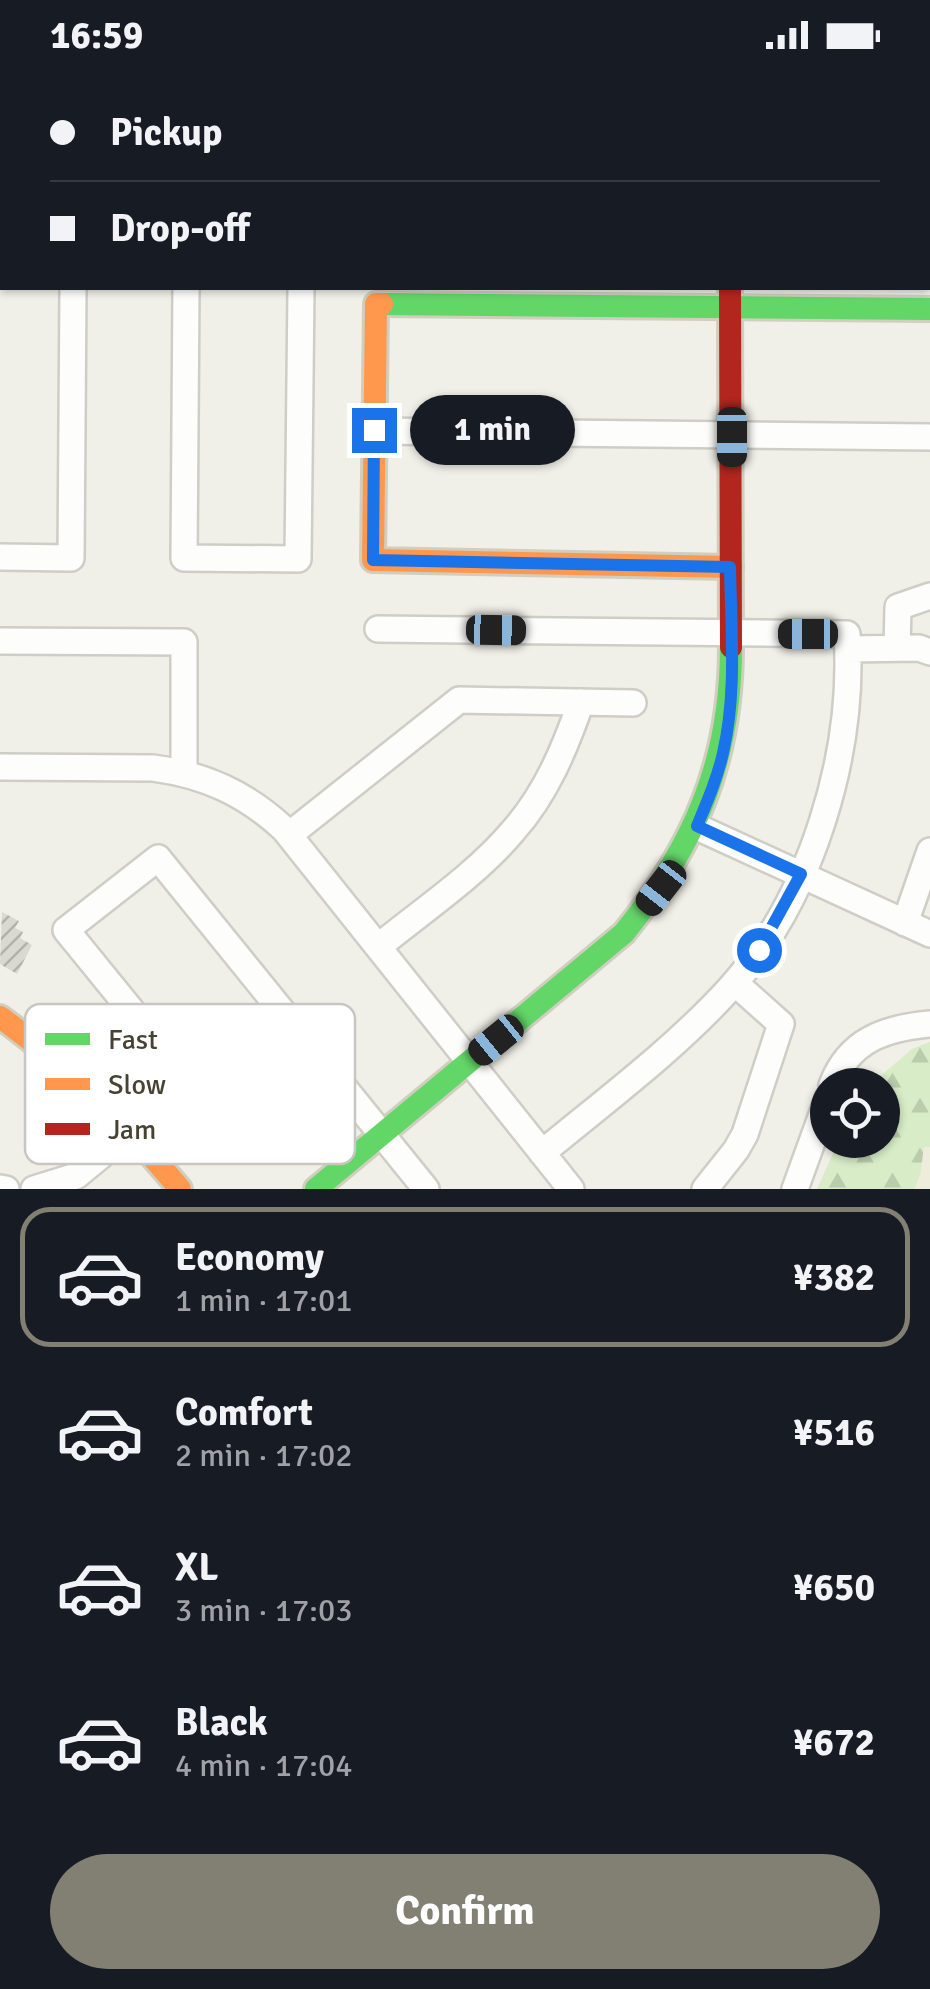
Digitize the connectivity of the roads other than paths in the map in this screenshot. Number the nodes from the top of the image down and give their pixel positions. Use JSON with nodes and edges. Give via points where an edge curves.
{"nodes":[{"id":1,"x":73,"y":290,"type":"edge"},
{"id":2,"x":186,"y":290,"type":"edge"},
{"id":3,"x":300,"y":290,"type":"edge"},
{"id":4,"x":730,"y":297,"type":"edge"},
{"id":5,"x":930,"y":308,"type":"edge"},
{"id":6,"x":374,"y":430,"type":"junction"},
{"id":7,"x":732,"y":437,"type":"junction"},
{"id":8,"x":930,"y":437,"type":"edge"},
{"id":9,"x":0,"y":557,"type":"edge"},
{"id":10,"x":730,"y":567,"type":"junction"},
{"id":11,"x":930,"y":596,"type":"edge"},
{"id":12,"x":378,"y":629,"type":"dead end"},
{"id":13,"x":731,"y":633,"type":"junction"},
{"id":14,"x":0,"y":641,"type":"edge"},
{"id":15,"x":897,"y":648,"type":"junction"},
{"id":16,"x":848,"y":649,"type":"junction"},
{"id":17,"x":930,"y":652,"type":"edge"},
{"id":18,"x":582,"y":702,"type":"junction"},
{"id":19,"x":633,"y":703,"type":"dead end"},
{"id":20,"x":0,"y":768,"type":"edge"},
{"id":21,"x":184,"y":773,"type":"junction"},
{"id":22,"x":697,"y":826,"type":"junction"},
{"id":23,"x":289,"y":835,"type":"junction"},
{"id":24,"x":930,"y":852,"type":"edge"},
{"id":25,"x":801,"y":874,"type":"junction"},
{"id":26,"x":906,"y":922,"type":"junction"},
{"id":27,"x":930,"y":934,"type":"edge"},
{"id":28,"x":378,"y":947,"type":"junction"},
{"id":29,"x":735,"y":984,"type":"junction"},
{"id":30,"x":127,"y":1004,"type":"edge"},
{"id":31,"x":276,"y":1004,"type":"edge"},
{"id":32,"x":0,"y":1017,"type":"edge"},
{"id":33,"x":930,"y":1024,"type":"edge"},
{"id":34,"x":25,"y":1035,"type":"edge"},
{"id":35,"x":470,"y":1061,"type":"junction"},
{"id":36,"x":839,"y":1068,"type":"edge"},
{"id":37,"x":355,"y":1101,"type":"edge"},
{"id":38,"x":382,"y":1134,"type":"junction"},
{"id":39,"x":810,"y":1148,"type":"edge"},
{"id":40,"x":542,"y":1153,"type":"junction"},
{"id":41,"x":355,"y":1156,"type":"edge"},
{"id":42,"x":91,"y":1164,"type":"edge"},
{"id":43,"x":160,"y":1164,"type":"edge"},
{"id":44,"x":346,"y":1164,"type":"edge"},
{"id":45,"x":34,"y":1189,"type":"edge"},
{"id":46,"x":180,"y":1189,"type":"edge"},
{"id":47,"x":316,"y":1189,"type":"edge"},
{"id":48,"x":426,"y":1189,"type":"edge"},
{"id":49,"x":571,"y":1189,"type":"edge"},
{"id":50,"x":705,"y":1189,"type":"edge"},
{"id":51,"x":795,"y":1189,"type":"edge"}],
"edges":[{"from":1,"to":9,"type":"street","via":[[71,558]]},
{"from":2,"to":3,"type":"street","via":[[184,558],[298,558]]},
{"from":4,"to":5,"type":"street"},
{"from":4,"to":6,"type":"street","via":[[376,304]]},
{"from":4,"to":7,"type":"street"},
{"from":6,"to":7,"type":"street"},
{"from":6,"to":10,"type":"street","via":[[373,560]]},
{"from":7,"to":8,"type":"street"},
{"from":7,"to":10,"type":"street"},
{"from":10,"to":13,"type":"street"},
{"from":11,"to":15,"type":"street","via":[[898,606]]},
{"from":12,"to":13,"type":"street"},
{"from":13,"to":16,"type":"street","via":[[847,634]]},
{"from":13,"to":22,"type":"street","via":[[723,752]]},
{"from":14,"to":21,"type":"street","via":[[184,642]]},
{"from":15,"to":16,"type":"street"},
{"from":15,"to":17,"type":"street"},
{"from":16,"to":25,"type":"street","via":[[837,773]]},
{"from":18,"to":19,"type":"street"},
{"from":18,"to":23,"type":"street","via":[[459,700]]},
{"from":18,"to":28,"type":"street","via":[[557,764],[514,831]]},
{"from":20,"to":21,"type":"street"},
{"from":21,"to":23,"type":"street","via":[[230,789]]},
{"from":22,"to":25,"type":"street"},
{"from":22,"to":35,"type":"street","via":[[661,888],[624,933]]},
{"from":23,"to":28,"type":"street"},
{"from":24,"to":26,"type":"street"},
{"from":25,"to":26,"type":"street"},
{"from":25,"to":29,"type":"street"},
{"from":26,"to":27,"type":"street"},
{"from":28,"to":35,"type":"street"},
{"from":29,"to":40,"type":"street"},
{"from":29,"to":50,"type":"street","via":[[781,1024],[745,1134]]},
{"from":30,"to":31,"type":"street","via":[[66,930],[158,858]]},
{"from":32,"to":34,"type":"street"},
{"from":33,"to":36,"type":"street","via":[[874,1035]]},
{"from":35,"to":38,"type":"street"},
{"from":35,"to":40,"type":"street"},
{"from":37,"to":38,"type":"street"},
{"from":38,"to":41,"type":"street"},
{"from":38,"to":48,"type":"street"},
{"from":39,"to":51,"type":"street"},
{"from":40,"to":49,"type":"street"},
{"from":42,"to":45,"type":"street","via":[[76,1176]]},
{"from":43,"to":46,"type":"street"},
{"from":44,"to":47,"type":"street"}]}
